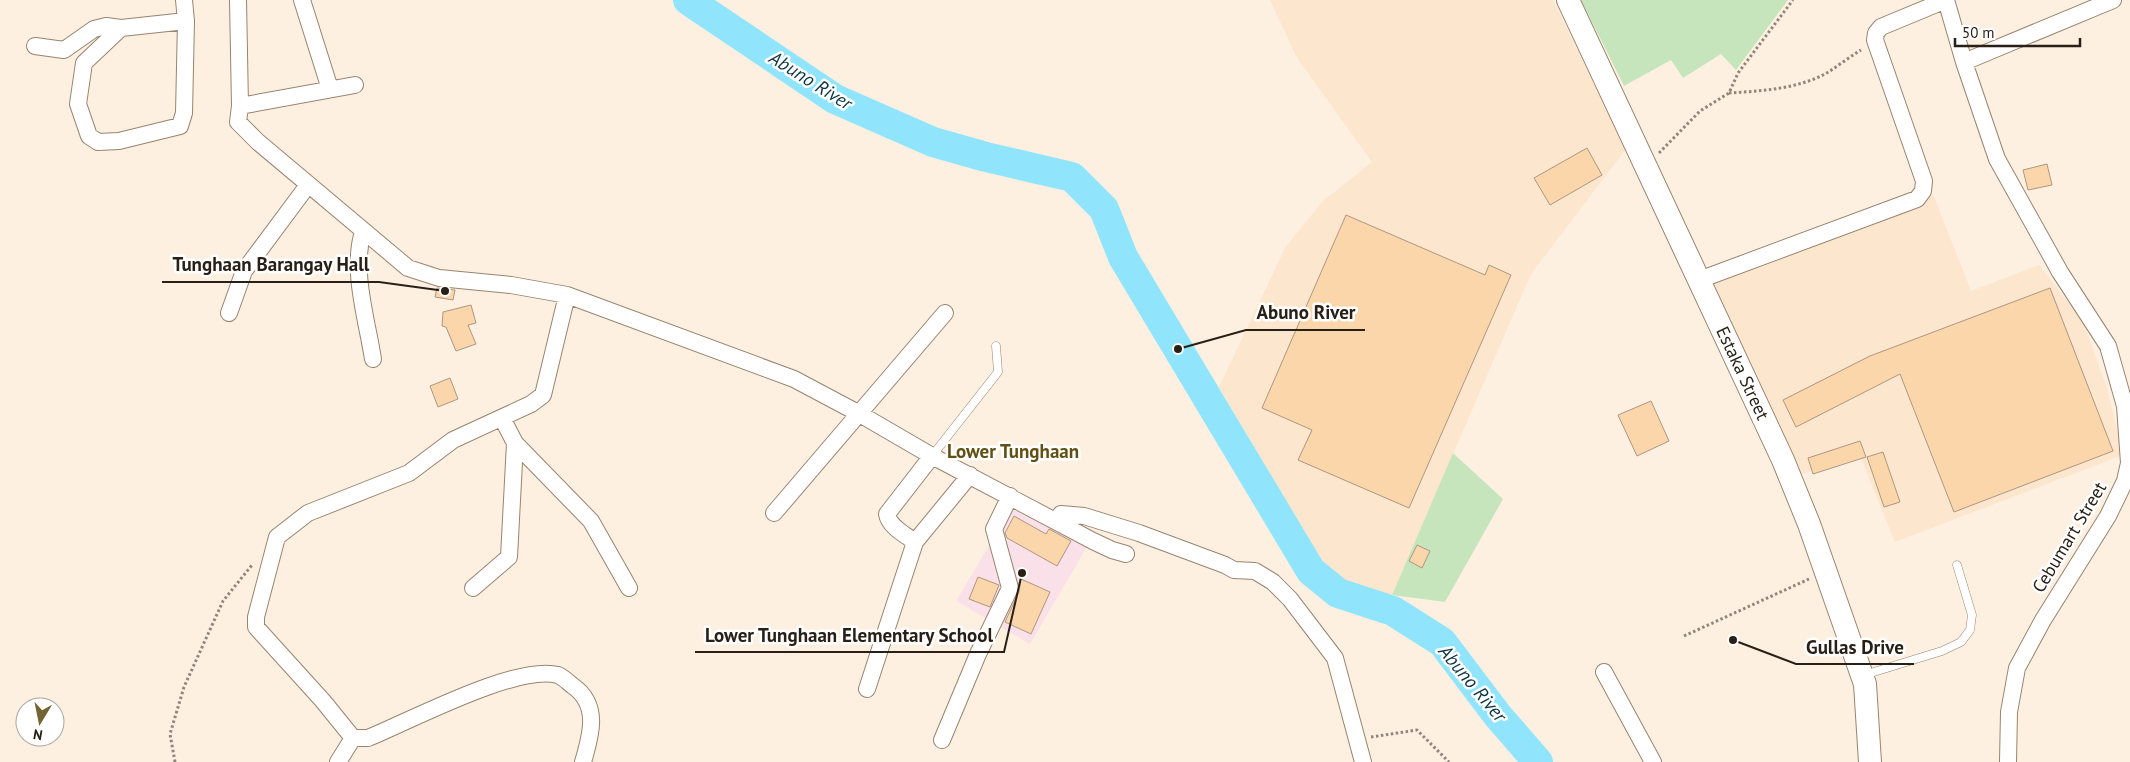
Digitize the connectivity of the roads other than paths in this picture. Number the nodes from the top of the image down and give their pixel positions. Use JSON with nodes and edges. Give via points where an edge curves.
{"nodes":[{"id":1,"x":184,"y":0,"type":"edge"},
{"id":2,"x":302,"y":0,"type":"edge"},
{"id":3,"x":1568,"y":0,"type":"edge"},
{"id":4,"x":1946,"y":0,"type":"edge"},
{"id":5,"x":2113,"y":0,"type":"edge"},
{"id":6,"x":244,"y":2,"type":"edge"},
{"id":7,"x":186,"y":21,"type":"junction"},
{"id":8,"x":121,"y":28,"type":"junction"},
{"id":9,"x":35,"y":46,"type":"dead end"},
{"id":10,"x":1964,"y":62,"type":"junction"},
{"id":11,"x":355,"y":85,"type":"dead end"},
{"id":12,"x":330,"y":89,"type":"junction"},
{"id":13,"x":240,"y":106,"type":"junction"},
{"id":14,"x":308,"y":185,"type":"junction"},
{"id":15,"x":363,"y":232,"type":"junction"},
{"id":16,"x":1699,"y":280,"type":"junction"},
{"id":17,"x":567,"y":295,"type":"junction"},
{"id":18,"x":229,"y":313,"type":"dead end"},
{"id":19,"x":945,"y":313,"type":"dead end"},
{"id":20,"x":996,"y":346,"type":"dead end"},
{"id":21,"x":373,"y":358,"type":"dead end"},
{"id":22,"x":858,"y":413,"type":"junction"},
{"id":23,"x":502,"y":418,"type":"junction"},
{"id":24,"x":515,"y":443,"type":"junction"},
{"id":25,"x":932,"y":456,"type":"junction"},
{"id":26,"x":970,"y":475,"type":"junction"},
{"id":27,"x":1010,"y":496,"type":"junction"},
{"id":28,"x":774,"y":513,"type":"dead end"},
{"id":29,"x":1056,"y":520,"type":"junction"},
{"id":30,"x":915,"y":542,"type":"junction"},
{"id":31,"x":1126,"y":554,"type":"dead end"},
{"id":32,"x":1957,"y":565,"type":"dead end"},
{"id":33,"x":473,"y":588,"type":"dead end"},
{"id":34,"x":630,"y":588,"type":"dead end"},
{"id":35,"x":1604,"y":672,"type":"dead end"},
{"id":36,"x":1862,"y":675,"type":"junction"},
{"id":37,"x":867,"y":689,"type":"dead end"},
{"id":38,"x":353,"y":738,"type":"junction"},
{"id":39,"x":942,"y":740,"type":"dead end"},
{"id":40,"x":338,"y":762,"type":"edge"},
{"id":41,"x":583,"y":762,"type":"edge"},
{"id":42,"x":1362,"y":762,"type":"edge"},
{"id":43,"x":1653,"y":762,"type":"edge"},
{"id":44,"x":1870,"y":762,"type":"edge"},
{"id":45,"x":2008,"y":762,"type":"edge"}],
"edges":[{"from":1,"to":7,"type":"street"},
{"from":2,"to":12,"type":"street"},
{"from":3,"to":16,"type":"street","name":"Estaka Street"},
{"from":4,"to":10,"type":"street","name":"Cebumart Street"},
{"from":4,"to":16,"type":"street","via":[[1881,27],[1876,33],[1875,40],[1924,181],[1923,191],[1917,198]]},
{"from":5,"to":10,"type":"street"},
{"from":6,"to":13,"type":"street"},
{"from":7,"to":8,"type":"street"},
{"from":7,"to":8,"type":"street","via":[[184,113],[180,126],[119,141],[98,142],[89,136],[78,104],[84,63]]},
{"from":8,"to":9,"type":"street","via":[[106,26],[94,29],[64,50]]},
{"from":10,"to":45,"type":"street","name":"Cebumart Street","via":[[1997,159],[2060,272],[2108,346],[2125,406],[2129,463],[2125,481],[2108,516],[2042,620],[2017,668],[2008,712]]},
{"from":11,"to":12,"type":"street"},
{"from":12,"to":13,"type":"street"},
{"from":13,"to":14,"type":"street","via":[[238,122]]},
{"from":14,"to":15,"type":"street"},
{"from":14,"to":18,"type":"street","via":[[244,271]]},
{"from":15,"to":17,"type":"street","via":[[408,268],[431,275],[511,284]]},
{"from":15,"to":21,"type":"street","via":[[358,267]]},
{"from":16,"to":36,"type":"street","name":"Estaka Street","via":[[1783,460]]},
{"from":17,"to":22,"type":"street","via":[[794,379]]},
{"from":17,"to":23,"type":"street","via":[[543,395]]},
{"from":19,"to":22,"type":"street"},
{"from":20,"to":25,"type":"lane","via":[[998,372]]},
{"from":22,"to":25,"type":"street"},
{"from":22,"to":28,"type":"street"},
{"from":23,"to":24,"type":"street"},
{"from":23,"to":38,"type":"street","via":[[453,440],[409,473],[308,513],[278,537],[256,627]]},
{"from":24,"to":33,"type":"street","via":[[509,557]]},
{"from":24,"to":34,"type":"street","via":[[591,521]]},
{"from":25,"to":26,"type":"street"},
{"from":25,"to":30,"type":"street","via":[[887,514],[892,525]]},
{"from":26,"to":27,"type":"street"},
{"from":26,"to":30,"type":"street"},
{"from":27,"to":29,"type":"street"},
{"from":27,"to":39,"type":"street","via":[[994,529],[1010,588]]},
{"from":29,"to":31,"type":"street","via":[[1112,550]]},
{"from":29,"to":42,"type":"street","via":[[1062,514],[1084,516],[1139,533],[1234,570],[1255,571],[1273,582],[1335,658]]},
{"from":30,"to":37,"type":"street"},
{"from":32,"to":36,"type":"lane","via":[[1972,615],[1970,630],[1962,642]]},
{"from":35,"to":43,"type":"street"},
{"from":36,"to":44,"type":"street","name":"Estaka Street"},
{"from":38,"to":40,"type":"street"},
{"from":38,"to":41,"type":"street","via":[[368,738],[459,698],[523,675],[558,675],[581,692],[592,711],[592,734]]}]}
